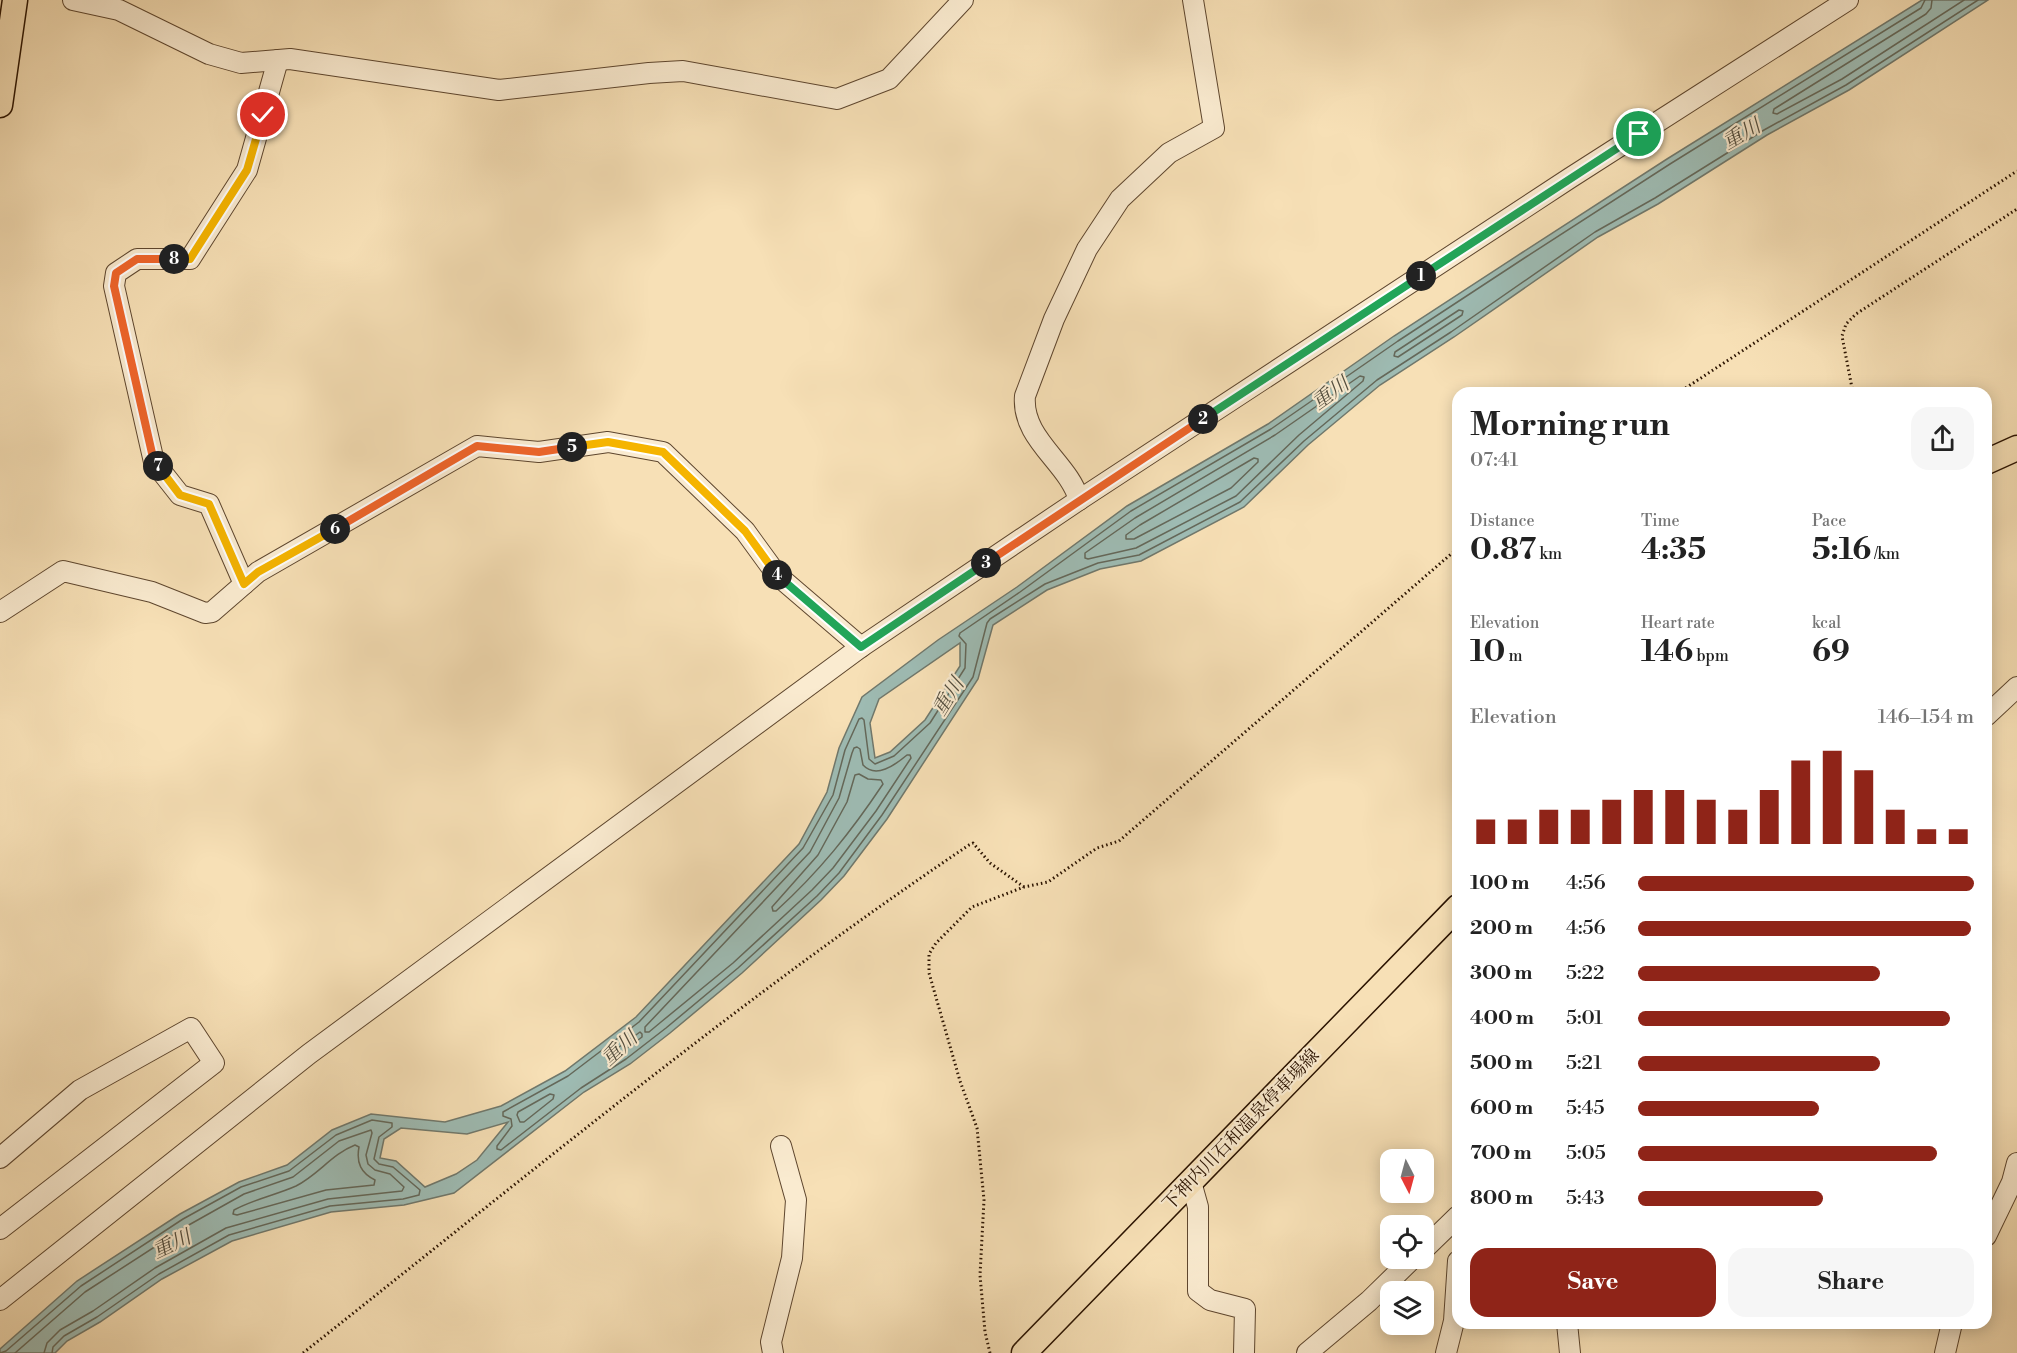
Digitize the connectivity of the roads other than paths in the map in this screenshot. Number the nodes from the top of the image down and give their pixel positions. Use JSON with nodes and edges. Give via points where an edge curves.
{"nodes":[{"id":1,"x":15,"y":0,"type":"edge"},
{"id":2,"x":73,"y":0,"type":"edge"},
{"id":3,"x":963,"y":0,"type":"edge"},
{"id":4,"x":1193,"y":0,"type":"edge"},
{"id":5,"x":1848,"y":0,"type":"edge"},
{"id":6,"x":278,"y":60,"type":"junction"},
{"id":7,"x":0,"y":105,"type":"edge"},
{"id":8,"x":2017,"y":448,"type":"edge"},
{"id":9,"x":1992,"y":459,"type":"edge"},
{"id":10,"x":1079,"y":500,"type":"junction"},
{"id":11,"x":244,"y":584,"type":"junction"},
{"id":12,"x":0,"y":612,"type":"edge"},
{"id":13,"x":861,"y":647,"type":"junction"},
{"id":14,"x":2017,"y":687,"type":"edge"},
{"id":15,"x":1992,"y":710,"type":"edge"},
{"id":16,"x":1452,"y":913,"type":"edge"},
{"id":17,"x":781,"y":1146,"type":"dead end"},
{"id":18,"x":0,"y":1158,"type":"edge"},
{"id":19,"x":2017,"y":1163,"type":"edge"},
{"id":20,"x":1191,"y":1182,"type":"junction"},
{"id":21,"x":1452,"y":1222,"type":"edge"},
{"id":22,"x":1992,"y":1224,"type":"edge"},
{"id":23,"x":0,"y":1229,"type":"edge"},
{"id":24,"x":1434,"y":1239,"type":"edge"},
{"id":25,"x":1401,"y":1269,"type":"edge"},
{"id":26,"x":0,"y":1300,"type":"edge"},
{"id":27,"x":1452,"y":1329,"type":"edge"},
{"id":28,"x":1568,"y":1329,"type":"edge"},
{"id":29,"x":1951,"y":1329,"type":"edge"},
{"id":30,"x":773,"y":1353,"type":"edge"},
{"id":31,"x":1024,"y":1353,"type":"edge"},
{"id":32,"x":1244,"y":1353,"type":"edge"},
{"id":33,"x":1307,"y":1353,"type":"edge"},
{"id":34,"x":1446,"y":1353,"type":"edge"},
{"id":35,"x":1570,"y":1353,"type":"edge"},
{"id":36,"x":1945,"y":1353,"type":"edge"}],
"edges":[{"from":1,"to":7,"type":"main road"},
{"from":2,"to":6,"type":"street","via":[[119,10],[209,54],[241,63]]},
{"from":3,"to":6,"type":"street","via":[[889,79],[837,99],[683,71],[499,90]]},
{"from":4,"to":10,"type":"street","via":[[1214,128],[1168,153],[1120,199],[1087,249],[1025,396],[1024,408],[1030,424],[1076,489]]},
{"from":5,"to":10,"type":"street"},
{"from":6,"to":11,"type":"street","via":[[247,170],[190,259],[137,259],[116,273],[114,286],[154,462],[180,495],[209,504]]},
{"from":8,"to":9,"type":"main road"},
{"from":10,"to":13,"type":"street"},
{"from":11,"to":12,"type":"street","via":[[212,612],[205,613],[152,592],[63,571]]},
{"from":11,"to":13,"type":"street","via":[[258,572],[477,446],[539,452],[608,442],[663,452],[745,531],[777,575]]},
{"from":13,"to":26,"type":"street","via":[[309,1054]]},
{"from":14,"to":15,"type":"street"},
{"from":16,"to":20,"type":"main road","name":"下神内川石和温泉停車場線"},
{"from":17,"to":30,"type":"street","via":[[796,1200],[792,1258],[771,1342]]},
{"from":18,"to":23,"type":"street","via":[[80,1090],[191,1028],[214,1063]]},
{"from":19,"to":22,"type":"street"},
{"from":20,"to":31,"type":"main road","name":"下神内川石和温泉停車場線"},
{"from":20,"to":32,"type":"street","via":[[1198,1207],[1198,1291],[1210,1300],[1245,1309]]},
{"from":21,"to":24,"type":"street"},
{"from":25,"to":33,"type":"street"},
{"from":27,"to":34,"type":"street"},
{"from":28,"to":35,"type":"street"},
{"from":29,"to":36,"type":"street"}]}
